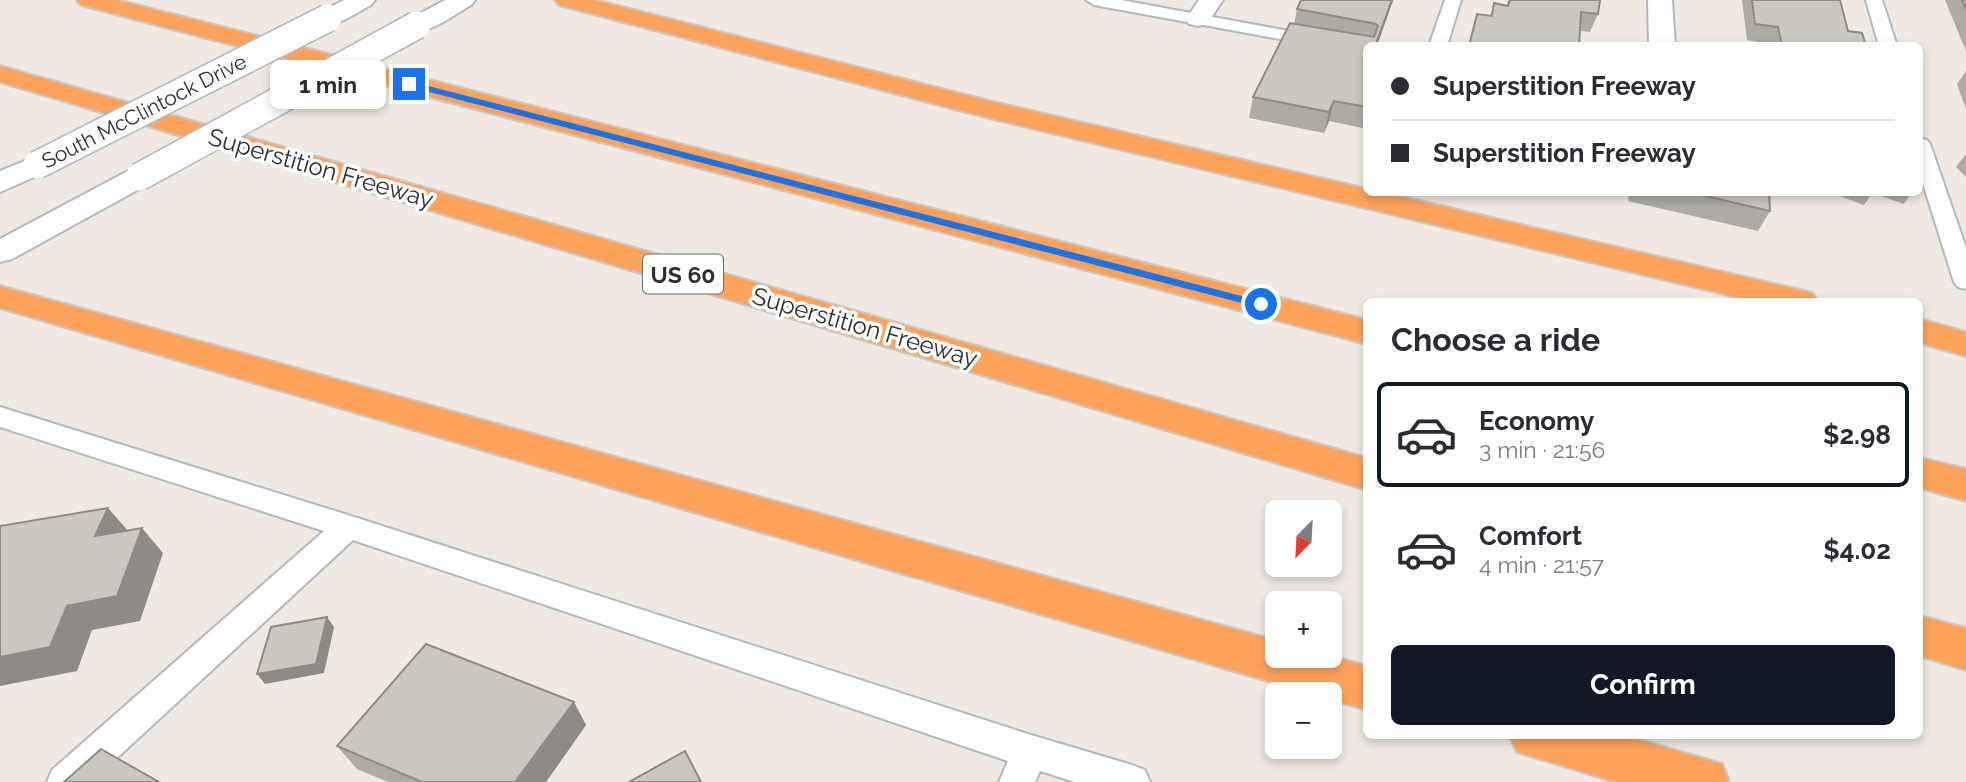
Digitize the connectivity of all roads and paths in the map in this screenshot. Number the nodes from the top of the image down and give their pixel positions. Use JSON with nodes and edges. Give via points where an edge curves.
{"nodes":[{"id":1,"x":89,"y":0,"type":"edge"},
{"id":2,"x":177,"y":0,"type":"edge"},
{"id":3,"x":463,"y":0,"type":"edge"},
{"id":4,"x":567,"y":0,"type":"edge"},
{"id":5,"x":1094,"y":0,"type":"edge"},
{"id":6,"x":1453,"y":0,"type":"edge"},
{"id":7,"x":1660,"y":0,"type":"edge"},
{"id":8,"x":1874,"y":0,"type":"edge"},
{"id":9,"x":354,"y":4,"type":"edge"},
{"id":10,"x":1205,"y":10,"type":"edge"},
{"id":11,"x":1439,"y":42,"type":"edge"},
{"id":12,"x":1662,"y":42,"type":"edge"},
{"id":13,"x":1887,"y":42,"type":"edge"},
{"id":14,"x":1363,"y":49,"type":"edge"},
{"id":15,"x":0,"y":74,"type":"edge"},
{"id":16,"x":1923,"y":153,"type":"edge"},
{"id":17,"x":0,"y":183,"type":"edge"},
{"id":18,"x":836,"y":195,"type":"junction"},
{"id":19,"x":0,"y":252,"type":"edge"},
{"id":20,"x":1966,"y":282,"type":"edge"},
{"id":21,"x":0,"y":297,"type":"edge"},
{"id":22,"x":1787,"y":298,"type":"edge"},
{"id":23,"x":1363,"y":331,"type":"edge"},
{"id":24,"x":1923,"y":332,"type":"edge"},
{"id":25,"x":1966,"y":344,"type":"edge"},
{"id":26,"x":0,"y":417,"type":"edge"},
{"id":27,"x":1363,"y":473,"type":"edge"},
{"id":28,"x":1923,"y":474,"type":"edge"},
{"id":29,"x":1966,"y":485,"type":"edge"},
{"id":30,"x":348,"y":527,"type":"junction"},
{"id":31,"x":1923,"y":637,"type":"edge"},
{"id":32,"x":1966,"y":649,"type":"edge"},
{"id":33,"x":1363,"y":687,"type":"edge"},
{"id":34,"x":1549,"y":739,"type":"edge"},
{"id":35,"x":1024,"y":767,"type":"edge"},
{"id":36,"x":65,"y":782,"type":"edge"},
{"id":37,"x":1132,"y":782,"type":"edge"},
{"id":38,"x":1703,"y":782,"type":"edge"}],
"edges":[{"from":1,"to":18,"type":"highway"},
{"from":2,"to":18,"type":"highway"},
{"from":3,"to":19,"type":"main road","bridge":true},
{"from":4,"to":22,"type":"highway","via":[[1002,113]]},
{"from":5,"to":10,"type":"lane"},
{"from":6,"to":11,"type":"lane"},
{"from":7,"to":12,"type":"main road"},
{"from":8,"to":13,"type":"lane"},
{"from":9,"to":17,"type":"main road","name":"South McClintock Drive","bridge":true},
{"from":10,"to":14,"type":"lane"},
{"from":15,"to":27,"type":"highway","name":"Superstition Freeway","number":"US 60"},
{"from":16,"to":20,"type":"lane"},
{"from":18,"to":23,"type":"highway"},
{"from":21,"to":33,"type":"highway"},
{"from":24,"to":25,"type":"highway"},
{"from":26,"to":30,"type":"lane"},
{"from":28,"to":29,"type":"highway"},
{"from":30,"to":35,"type":"lane"},
{"from":30,"to":36,"type":"lane"},
{"from":31,"to":32,"type":"highway"},
{"from":34,"to":38,"type":"highway"},
{"from":35,"to":37,"type":"lane"}]}
